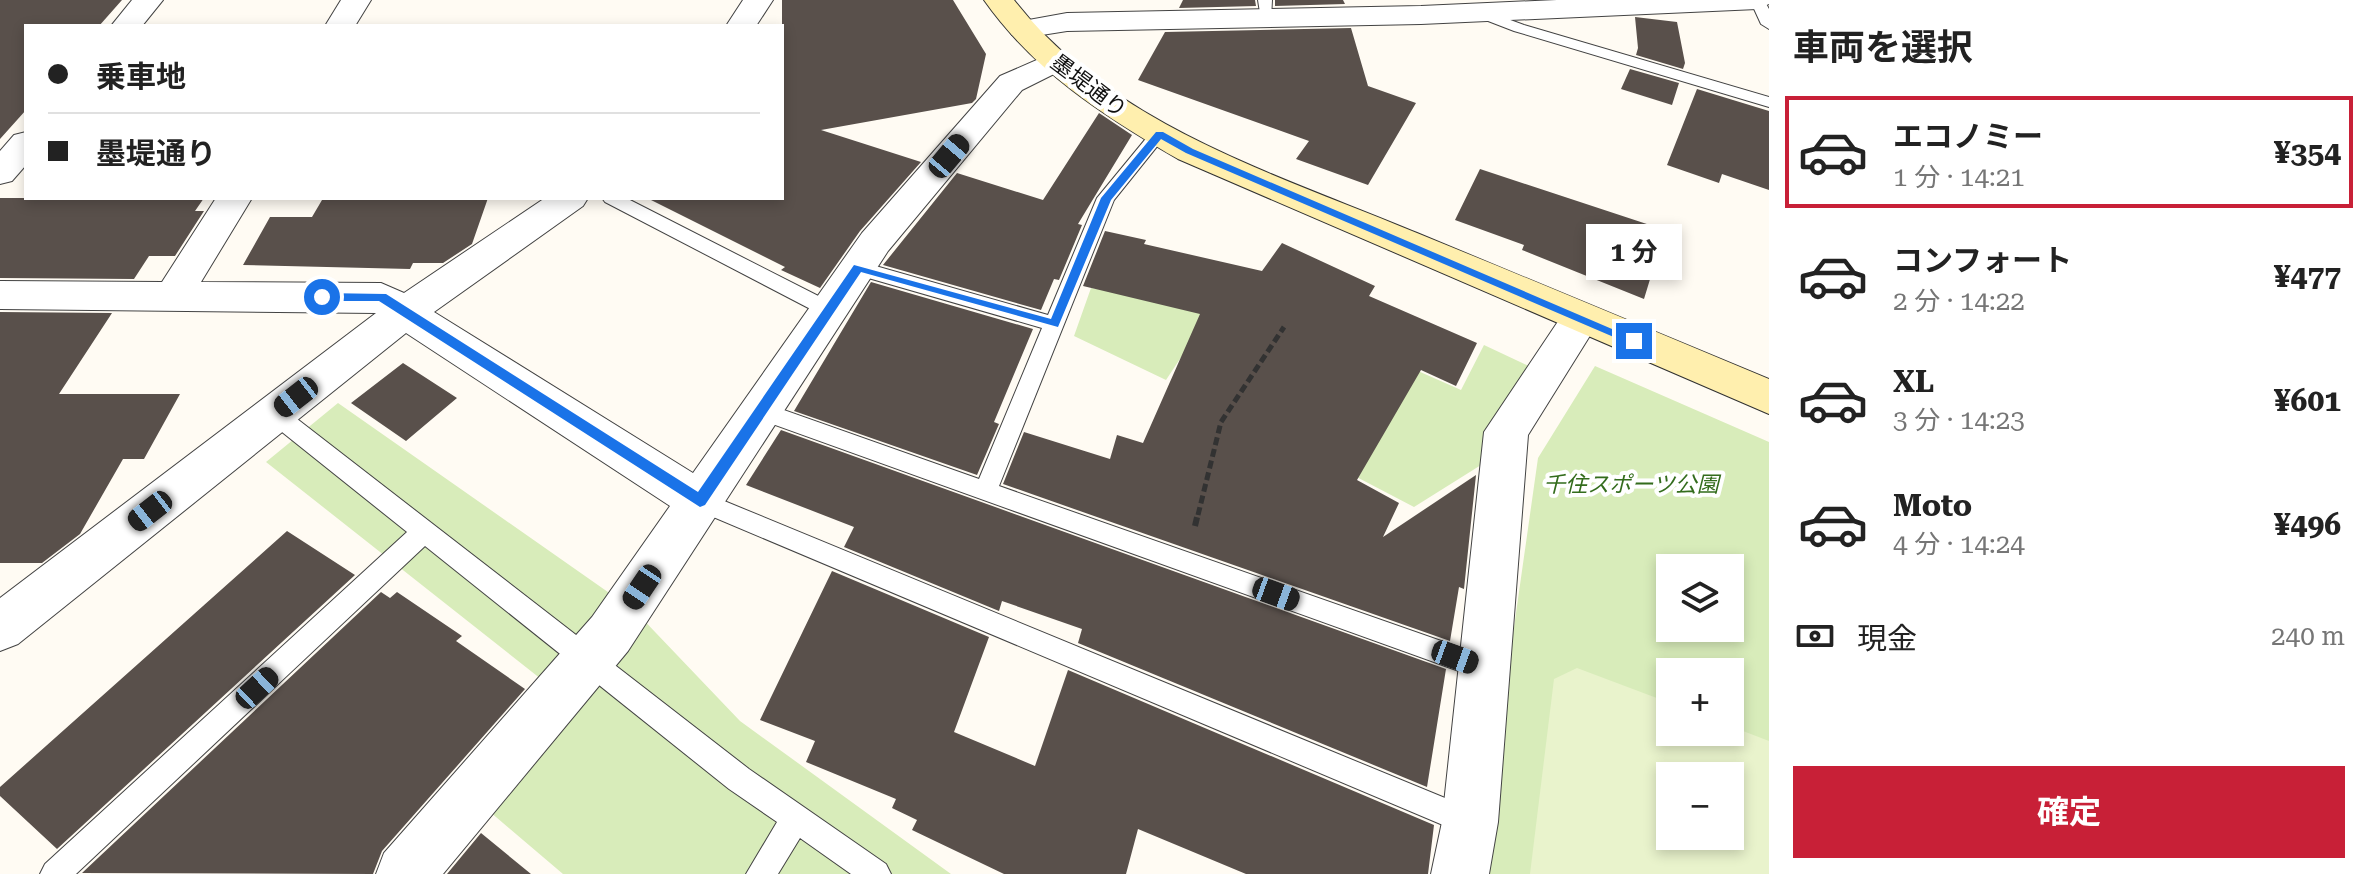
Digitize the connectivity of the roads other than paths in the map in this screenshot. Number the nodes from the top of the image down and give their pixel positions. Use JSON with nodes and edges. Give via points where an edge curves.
{"nodes":[{"id":1,"x":148,"y":0,"type":"edge"},
{"id":2,"x":356,"y":0,"type":"edge"},
{"id":3,"x":758,"y":0,"type":"edge"},
{"id":4,"x":999,"y":0,"type":"edge"},
{"id":5,"x":1757,"y":0,"type":"edge"},
{"id":6,"x":1265,"y":8,"type":"edge"},
{"id":7,"x":1475,"y":11,"type":"junction"},
{"id":8,"x":128,"y":24,"type":"edge"},
{"id":9,"x":341,"y":24,"type":"edge"},
{"id":10,"x":742,"y":24,"type":"edge"},
{"id":11,"x":1769,"y":24,"type":"edge"},
{"id":12,"x":1023,"y":29,"type":"junction"},
{"id":13,"x":1055,"y":61,"type":"junction"},
{"id":14,"x":1769,"y":102,"type":"edge"},
{"id":15,"x":1159,"y":134,"type":"junction"},
{"id":16,"x":24,"y":145,"type":"edge"},
{"id":17,"x":0,"y":173,"type":"edge"},
{"id":18,"x":233,"y":200,"type":"edge"},
{"id":19,"x":567,"y":200,"type":"edge"},
{"id":20,"x":615,"y":200,"type":"edge"},
{"id":21,"x":858,"y":268,"type":"junction"},
{"id":22,"x":0,"y":295,"type":"edge"},
{"id":23,"x":172,"y":297,"type":"junction"},
{"id":24,"x":829,"y":310,"type":"junction"},
{"id":25,"x":405,"y":312,"type":"junction"},
{"id":26,"x":1581,"y":318,"type":"junction"},
{"id":27,"x":1054,"y":324,"type":"junction"},
{"id":28,"x":1769,"y":397,"type":"edge"},
{"id":29,"x":761,"y":411,"type":"junction"},
{"id":30,"x":275,"y":414,"type":"junction"},
{"id":31,"x":986,"y":490,"type":"junction"},
{"id":32,"x":700,"y":501,"type":"junction"},
{"id":33,"x":424,"y":531,"type":"junction"},
{"id":34,"x":0,"y":628,"type":"edge"},
{"id":35,"x":588,"y":660,"type":"junction"},
{"id":36,"x":1484,"y":668,"type":"junction"},
{"id":37,"x":796,"y":818,"type":"junction"},
{"id":38,"x":1470,"y":822,"type":"junction"},
{"id":39,"x":55,"y":874,"type":"edge"},
{"id":40,"x":405,"y":874,"type":"edge"},
{"id":41,"x":761,"y":874,"type":"edge"},
{"id":42,"x":876,"y":874,"type":"edge"},
{"id":43,"x":1460,"y":874,"type":"edge"}],
"edges":[{"from":1,"to":8,"type":"street"},
{"from":2,"to":9,"type":"street"},
{"from":3,"to":10,"type":"street"},
{"from":4,"to":12,"type":"main road","name":"墨堤通り"},
{"from":5,"to":7,"type":"street"},
{"from":5,"to":11,"type":"lane"},
{"from":6,"to":7,"type":"street","via":[[1421,15]]},
{"from":6,"to":12,"type":"street"},
{"from":7,"to":14,"type":"lane"},
{"from":12,"to":13,"type":"main road","name":"墨堤通り"},
{"from":13,"to":15,"type":"main road","name":"墨堤通り"},
{"from":13,"to":21,"type":"street","via":[[1011,83]]},
{"from":15,"to":26,"type":"main road","name":"墨堤通り"},
{"from":15,"to":27,"type":"lane","via":[[1106,198]]},
{"from":16,"to":17,"type":"street"},
{"from":18,"to":23,"type":"street"},
{"from":19,"to":25,"type":"street"},
{"from":20,"to":24,"type":"lane"},
{"from":21,"to":24,"type":"street"},
{"from":21,"to":27,"type":"lane"},
{"from":22,"to":23,"type":"street"},
{"from":23,"to":25,"type":"street","via":[[381,297]]},
{"from":24,"to":29,"type":"street"},
{"from":25,"to":30,"type":"street"},
{"from":25,"to":32,"type":"street"},
{"from":26,"to":28,"type":"main road","name":"墨堤通り"},
{"from":26,"to":36,"type":"street","via":[[1506,432]]},
{"from":27,"to":31,"type":"lane"},
{"from":29,"to":31,"type":"lane"},
{"from":29,"to":32,"type":"street"},
{"from":30,"to":33,"type":"lane"},
{"from":30,"to":34,"type":"street"},
{"from":31,"to":36,"type":"lane"},
{"from":32,"to":35,"type":"street"},
{"from":32,"to":38,"type":"lane"},
{"from":33,"to":35,"type":"lane"},
{"from":33,"to":39,"type":"lane"},
{"from":35,"to":37,"type":"lane"},
{"from":35,"to":40,"type":"street"},
{"from":36,"to":38,"type":"street"},
{"from":37,"to":41,"type":"lane"},
{"from":37,"to":42,"type":"lane"},
{"from":38,"to":43,"type":"street"}]}
